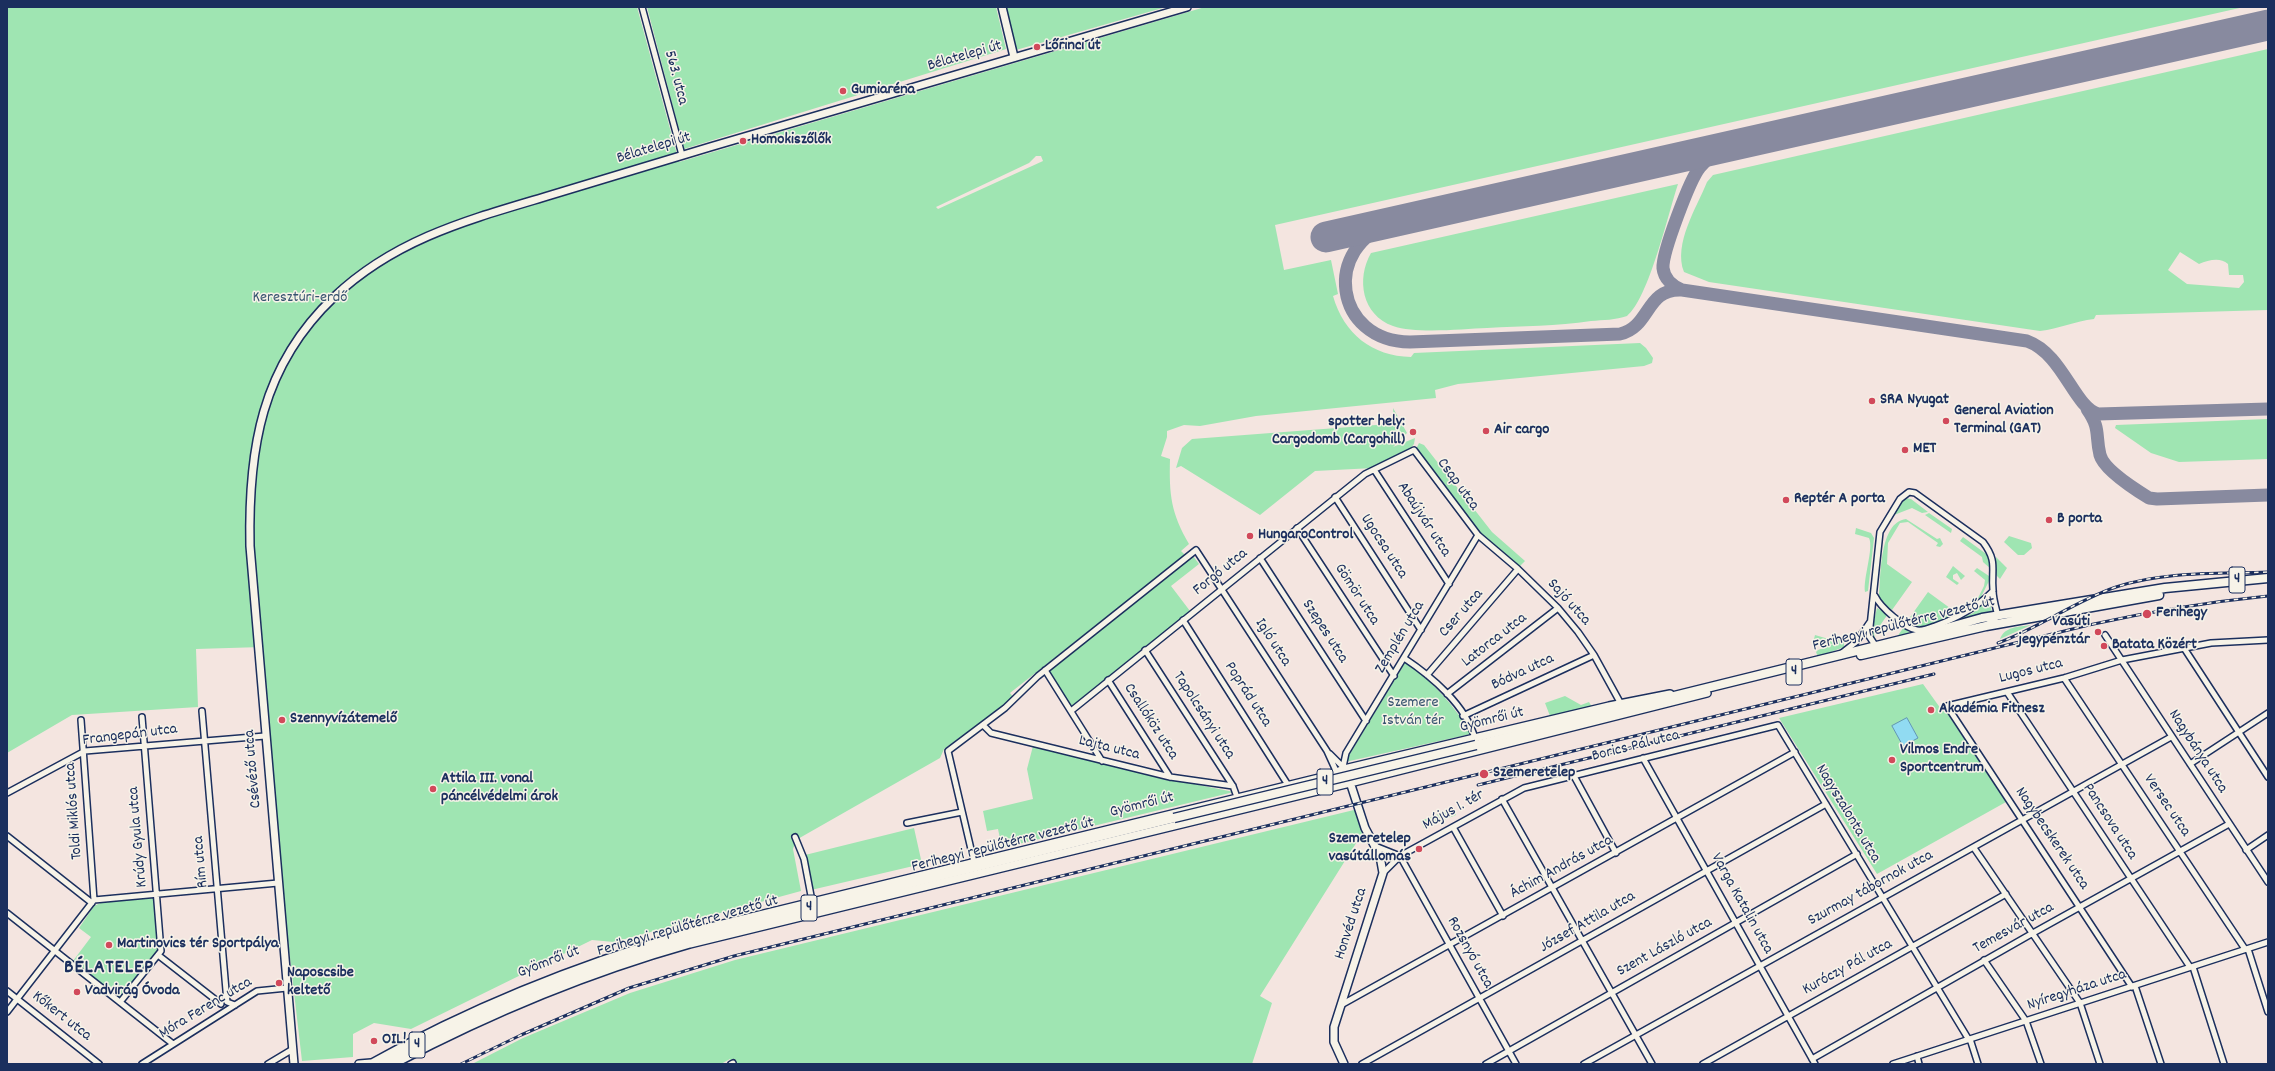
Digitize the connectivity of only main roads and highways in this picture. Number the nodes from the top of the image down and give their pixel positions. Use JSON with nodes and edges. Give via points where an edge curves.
{"nodes":[{"id":1,"x":2268,"y":578,"type":"edge"},
{"id":2,"x":2268,"y":583,"type":"edge"},
{"id":3,"x":1877,"y":649,"type":"junction"},
{"id":4,"x":1706,"y":690,"type":"junction"},
{"id":5,"x":383,"y":1064,"type":"edge"}],
"edges":[{"from":1,"to":3,"type":"main road","name":"Ferihegyi repülőtérre vezető út","number":"4","via":[[2166,588],[1998,616],[1953,625]]},
{"from":2,"to":3,"type":"main road","name":"Ferihegyi repülőtérre vezető út","number":"4","via":[[2169,593],[1986,626]]},
{"from":3,"to":4,"type":"main road","name":"Ferihegyi repülőtérre vezető út","number":"4"},
{"from":3,"to":4,"type":"main road","name":"Ferihegyi repülőtérre vezető út","number":"4","via":[[1837,656]]},
{"from":4,"to":5,"type":"main road","name":"Ferihegyi repülőtérre vezető út","number":"4","bridge":true,"via":[[1475,742],[655,948],[580,973],[500,1005]]}]}
